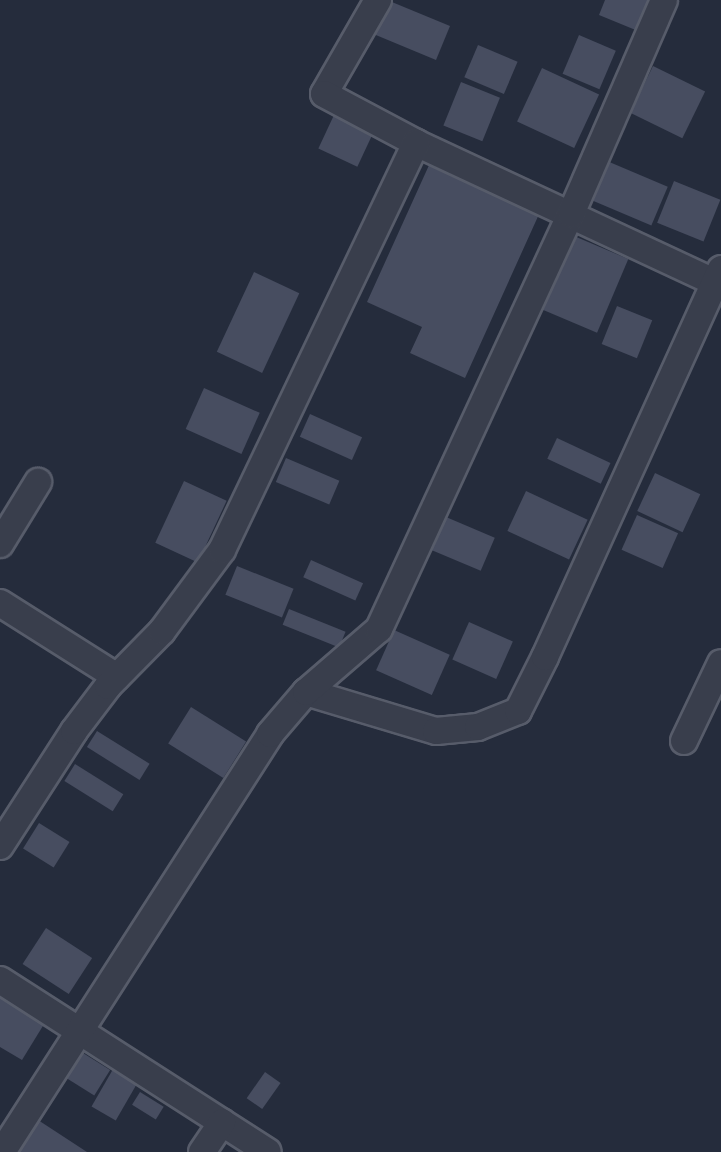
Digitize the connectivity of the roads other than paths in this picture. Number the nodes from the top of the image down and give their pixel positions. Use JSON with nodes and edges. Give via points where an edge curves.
{"nodes":[{"id":1,"x":378,"y":0,"type":"edge"},
{"id":2,"x":664,"y":0,"type":"edge"},
{"id":3,"x":416,"y":143,"type":"junction"},
{"id":4,"x":571,"y":214,"type":"junction"},
{"id":5,"x":719,"y":279,"type":"edge"},
{"id":6,"x":38,"y":482,"type":"dead end"},
{"id":7,"x":0,"y":544,"type":"edge"},
{"id":8,"x":0,"y":603,"type":"edge"},
{"id":9,"x":721,"y":663,"type":"edge"},
{"id":10,"x":117,"y":677,"type":"junction"},
{"id":11,"x":306,"y":692,"type":"junction"},
{"id":12,"x":684,"y":741,"type":"dead end"},
{"id":13,"x":0,"y":846,"type":"edge"},
{"id":14,"x":0,"y":980,"type":"edge"},
{"id":15,"x":80,"y":1030,"type":"junction"},
{"id":16,"x":222,"y":1122,"type":"junction"},
{"id":17,"x":2,"y":1152,"type":"edge"},
{"id":18,"x":202,"y":1152,"type":"edge"},
{"id":19,"x":268,"y":1152,"type":"edge"}],
"edges":[{"from":1,"to":3,"type":"street","via":[[324,94]]},
{"from":2,"to":4,"type":"street"},
{"from":3,"to":4,"type":"street"},
{"from":3,"to":10,"type":"street","via":[[222,550],[162,631]]},
{"from":4,"to":5,"type":"street"},
{"from":4,"to":11,"type":"street","via":[[379,629]]},
{"from":5,"to":11,"type":"street","via":[[517,710],[478,726],[436,731]]},
{"from":6,"to":7,"type":"street"},
{"from":8,"to":10,"type":"street"},
{"from":9,"to":12,"type":"street"},
{"from":10,"to":13,"type":"street","via":[[74,731]]},
{"from":11,"to":15,"type":"street","via":[[270,734],[218,811]]},
{"from":14,"to":15,"type":"street"},
{"from":15,"to":16,"type":"street"},
{"from":15,"to":17,"type":"street"},
{"from":16,"to":18,"type":"street"},
{"from":16,"to":19,"type":"street"}]}
